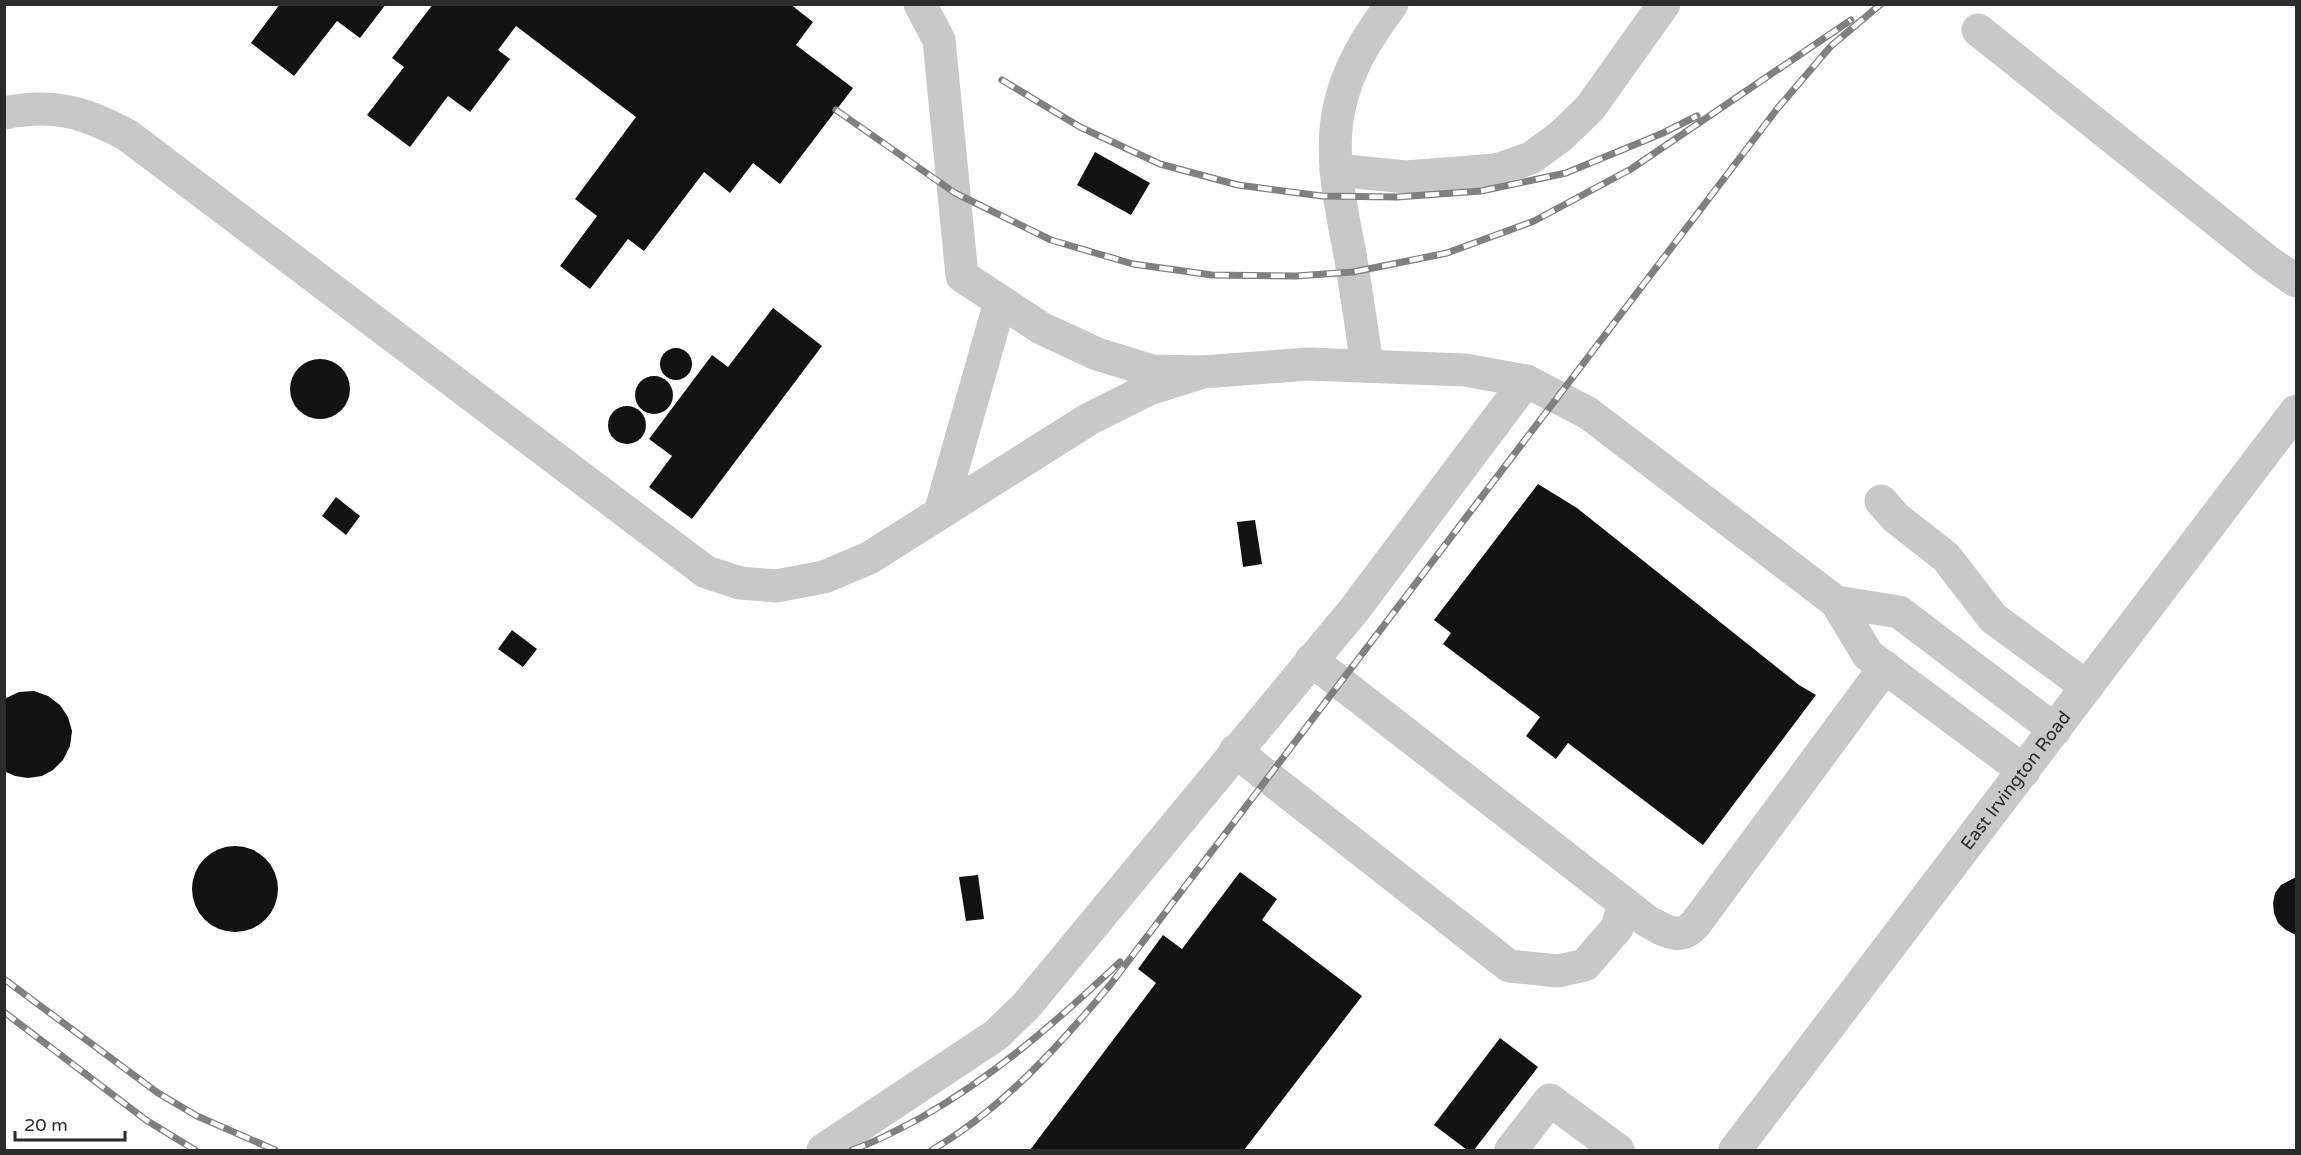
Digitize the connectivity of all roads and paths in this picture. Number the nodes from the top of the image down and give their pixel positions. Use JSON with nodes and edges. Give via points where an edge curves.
{"nodes":[{"id":1,"x":920,"y":4,"type":"edge"},
{"id":2,"x":1392,"y":4,"type":"edge"},
{"id":3,"x":1664,"y":4,"type":"edge"},
{"id":4,"x":1978,"y":30,"type":"dead end"},
{"id":5,"x":4,"y":113,"type":"edge"},
{"id":6,"x":1336,"y":170,"type":"junction"},
{"id":7,"x":2296,"y":281,"type":"edge"},
{"id":8,"x":1000,"y":302,"type":"junction"},
{"id":9,"x":1367,"y":366,"type":"junction"},
{"id":10,"x":1203,"y":372,"type":"junction"},
{"id":11,"x":1526,"y":381,"type":"junction"},
{"id":12,"x":2296,"y":411,"type":"edge"},
{"id":13,"x":1881,"y":501,"type":"dead end"},
{"id":14,"x":940,"y":513,"type":"junction"},
{"id":15,"x":1836,"y":602,"type":"junction"},
{"id":16,"x":1311,"y":660,"type":"junction"},
{"id":17,"x":1885,"y":667,"type":"junction"},
{"id":18,"x":2087,"y":687,"type":"junction"},
{"id":19,"x":2055,"y":730,"type":"junction"},
{"id":20,"x":1235,"y":751,"type":"junction"},
{"id":21,"x":2024,"y":771,"type":"junction"},
{"id":22,"x":1624,"y":903,"type":"junction"},
{"id":23,"x":823,"y":1150,"type":"edge"},
{"id":24,"x":1511,"y":1150,"type":"edge"},
{"id":25,"x":1618,"y":1150,"type":"edge"},
{"id":26,"x":1735,"y":1150,"type":"edge"}],
"edges":[{"from":1,"to":8,"type":"street","via":[[939,40],[963,276]]},
{"from":2,"to":6,"type":"street","via":[[1353,62],[1339,109]]},
{"from":3,"to":6,"type":"street","via":[[1590,108],[1531,158],[1496,170],[1406,177]]},
{"from":4,"to":7,"type":"street"},
{"from":5,"to":14,"type":"street","via":[[58,108],[97,119],[127,135],[706,572],[740,583],[776,586],[824,577],[869,558]]},
{"from":6,"to":9,"type":"street"},
{"from":8,"to":10,"type":"street","via":[[1041,328],[1097,354],[1152,370]]},
{"from":8,"to":14,"type":"street"},
{"from":9,"to":10,"type":"street","via":[[1308,364]]},
{"from":9,"to":11,"type":"street","via":[[1465,370]]},
{"from":10,"to":14,"type":"street","via":[[1149,389],[1089,419]]},
{"from":11,"to":15,"type":"street","via":[[1588,413]]},
{"from":11,"to":16,"type":"street","via":[[1354,610]]},
{"from":12,"to":18,"type":"street","name":"East Irvington Road"},
{"from":13,"to":18,"type":"street","via":[[1896,518],[1946,557],[1993,618]]},
{"from":15,"to":17,"type":"street","via":[[1868,655]]},
{"from":15,"to":19,"type":"street","via":[[1899,612]]},
{"from":16,"to":20,"type":"street"},
{"from":16,"to":22,"type":"street"},
{"from":17,"to":21,"type":"street"},
{"from":17,"to":22,"type":"street","via":[[1689,931],[1679,934],[1664,930]]},
{"from":18,"to":19,"type":"street","name":"East Irvington Road"},
{"from":19,"to":21,"type":"street","name":"East Irvington Road"},
{"from":20,"to":22,"type":"street","via":[[1509,966],[1558,971],[1585,965],[1617,928]]},
{"from":20,"to":23,"type":"street","via":[[1026,1006],[996,1035]]},
{"from":21,"to":26,"type":"street","name":"East Irvington Road"},
{"from":24,"to":25,"type":"street","via":[[1550,1100]]}]}
